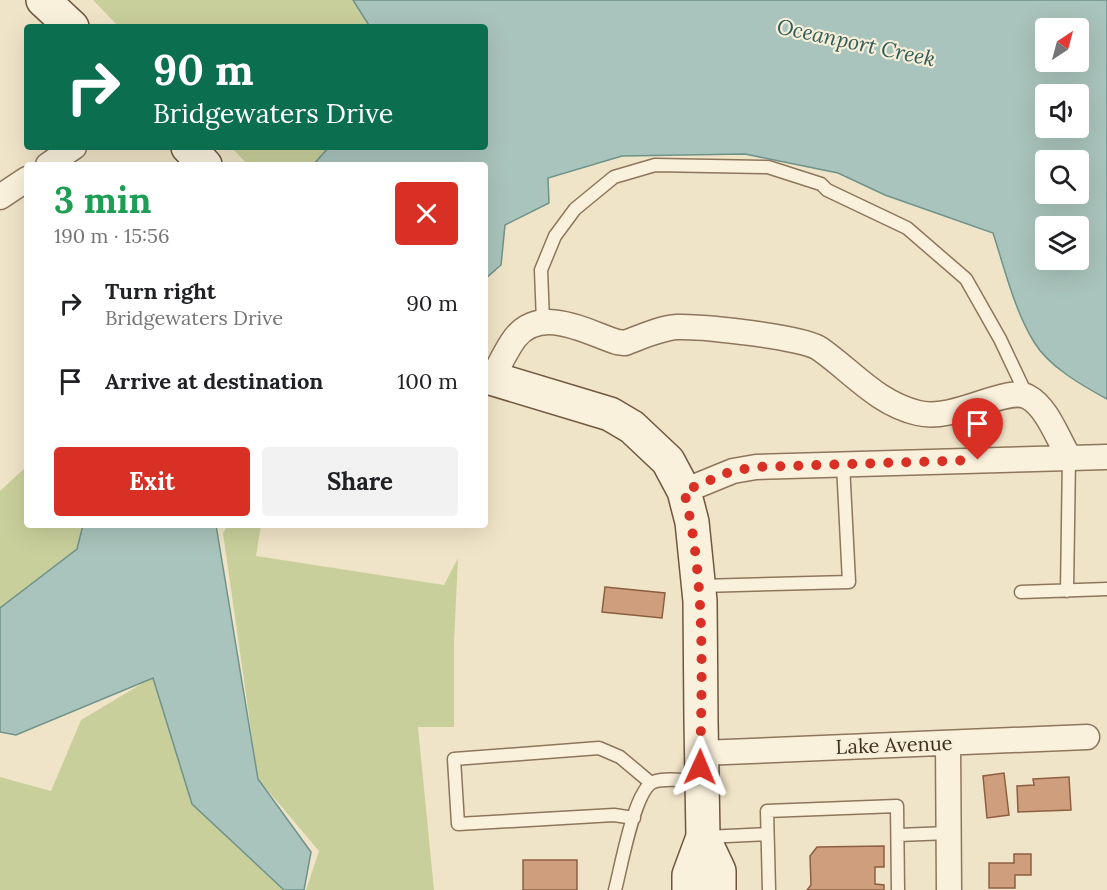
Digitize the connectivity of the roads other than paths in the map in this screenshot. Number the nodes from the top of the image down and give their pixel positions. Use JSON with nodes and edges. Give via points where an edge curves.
{"nodes":[{"id":1,"x":43,"y":0,"type":"edge"},
{"id":2,"x":69,"y":24,"type":"edge"},
{"id":3,"x":70,"y":150,"type":"edge"},
{"id":4,"x":191,"y":150,"type":"edge"},
{"id":5,"x":52,"y":162,"type":"edge"},
{"id":6,"x":202,"y":162,"type":"edge"},
{"id":7,"x":24,"y":181,"type":"edge"},
{"id":8,"x":0,"y":197,"type":"edge"},
{"id":9,"x":543,"y":321,"type":"junction"},
{"id":10,"x":488,"y":377,"type":"edge"},
{"id":11,"x":1027,"y":396,"type":"junction"},
{"id":12,"x":1069,"y":457,"type":"junction"},
{"id":13,"x":1107,"y":457,"type":"edge"},
{"id":14,"x":843,"y":464,"type":"junction"},
{"id":15,"x":684,"y":491,"type":"junction"},
{"id":16,"x":699,"y":586,"type":"junction"},
{"id":17,"x":1107,"y":589,"type":"edge"},
{"id":18,"x":1067,"y":591,"type":"junction"},
{"id":19,"x":1021,"y":592,"type":"dead end"},
{"id":20,"x":1087,"y":737,"type":"dead end"},
{"id":21,"x":948,"y":743,"type":"junction"},
{"id":22,"x":700,"y":767,"type":"junction"},
{"id":23,"x":651,"y":783,"type":"junction"},
{"id":24,"x":634,"y":818,"type":"junction"},
{"id":25,"x":949,"y":833,"type":"junction"},
{"id":26,"x":767,"y":834,"type":"junction"},
{"id":27,"x":898,"y":836,"type":"junction"},
{"id":28,"x":702,"y":837,"type":"junction"},
{"id":29,"x":615,"y":890,"type":"edge"},
{"id":30,"x":689,"y":890,"type":"edge"},
{"id":31,"x":719,"y":890,"type":"edge"},
{"id":32,"x":769,"y":890,"type":"edge"},
{"id":33,"x":898,"y":890,"type":"edge"},
{"id":34,"x":949,"y":890,"type":"edge"}],
"edges":[{"from":1,"to":2,"type":"main road"},
{"from":3,"to":5,"type":"street"},
{"from":4,"to":6,"type":"main road"},
{"from":7,"to":8,"type":"street"},
{"from":9,"to":10,"type":"street","via":[[527,327],[515,338]]},
{"from":9,"to":11,"type":"street","via":[[557,321],[625,343],[675,327],[811,344],[873,394],[919,413],[955,413],[1008,395]]},
{"from":9,"to":11,"type":"lane","via":[[541,270],[555,236],[575,209],[614,177],[655,165],[768,167],[821,184],[907,228],[966,279]]},
{"from":10,"to":15,"type":"main road","via":[[610,414],[632,427],[668,461]]},
{"from":11,"to":12,"type":"street","via":[[1037,403]]},
{"from":12,"to":13,"type":"street"},
{"from":12,"to":14,"type":"street"},
{"from":12,"to":18,"type":"lane"},
{"from":14,"to":15,"type":"street","via":[[732,471]]},
{"from":14,"to":16,"type":"lane","via":[[849,582]]},
{"from":15,"to":16,"type":"main road","via":[[692,522]]},
{"from":16,"to":22,"type":"main road"},
{"from":17,"to":18,"type":"lane"},
{"from":18,"to":19,"type":"lane"},
{"from":20,"to":21,"type":"street","name":"Lake Avenue"},
{"from":21,"to":22,"type":"street","name":"Lake Avenue"},
{"from":21,"to":25,"type":"street"},
{"from":22,"to":23,"type":"lane"},
{"from":22,"to":28,"type":"main road"},
{"from":23,"to":24,"type":"lane","via":[[642,794]]},
{"from":23,"to":24,"type":"lane","via":[[620,757],[599,748],[454,759],[458,824],[614,815]]},
{"from":24,"to":29,"type":"lane"},
{"from":25,"to":27,"type":"lane"},
{"from":25,"to":34,"type":"street"},
{"from":26,"to":27,"type":"lane","via":[[767,811],[897,806]]},
{"from":26,"to":28,"type":"lane"},
{"from":26,"to":32,"type":"lane"},
{"from":27,"to":33,"type":"lane"},
{"from":28,"to":30,"type":"main road","via":[[689,875]]},
{"from":28,"to":31,"type":"main road","via":[[720,871]]}]}
